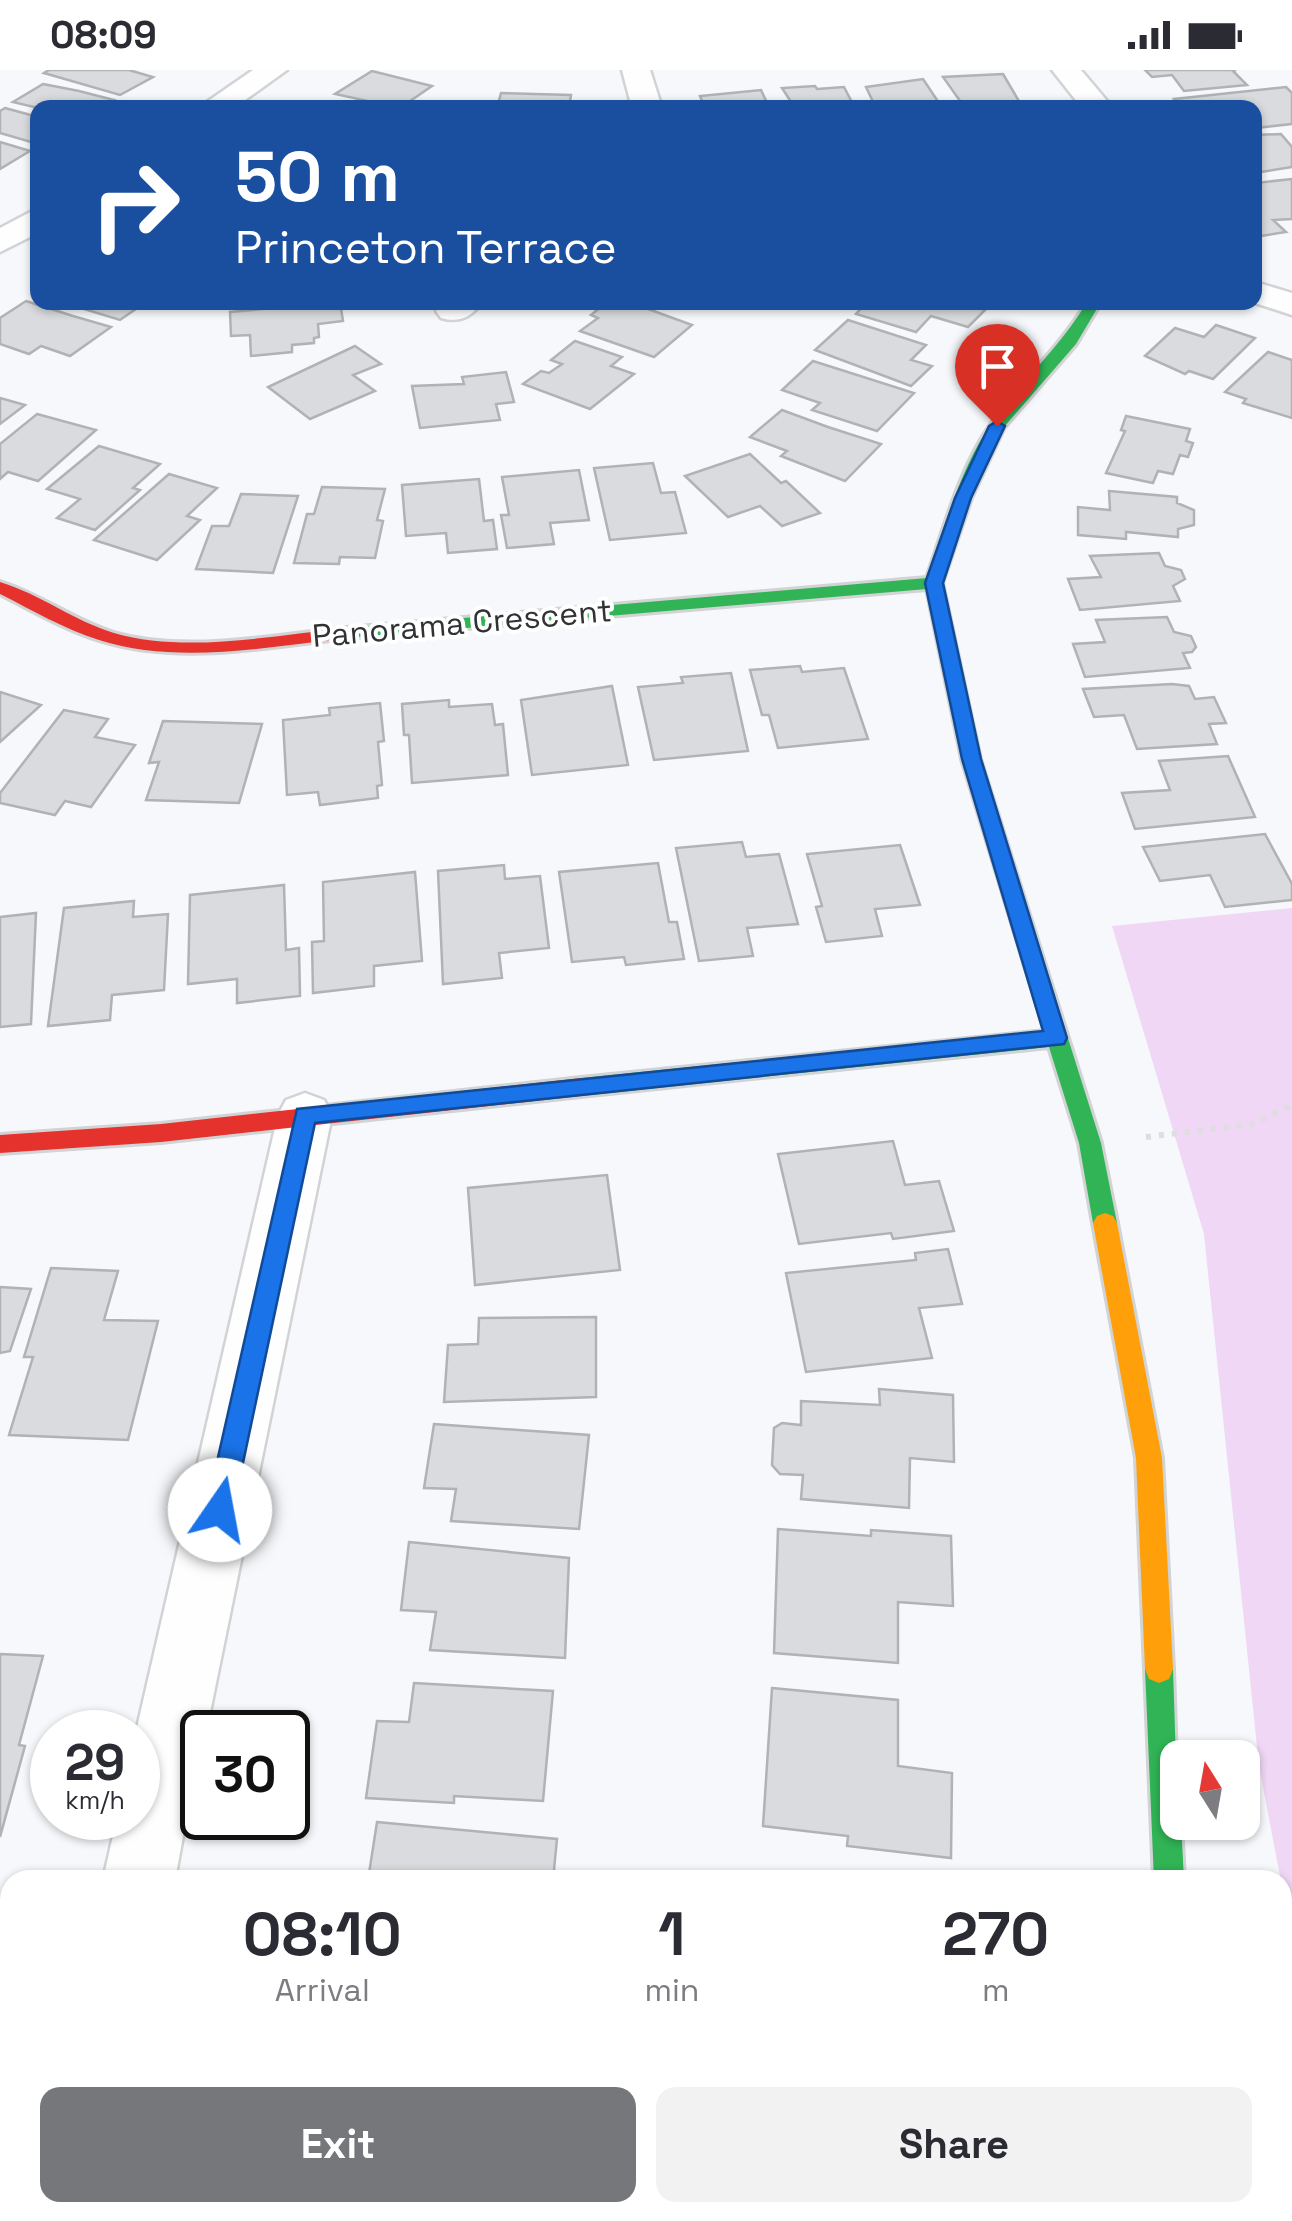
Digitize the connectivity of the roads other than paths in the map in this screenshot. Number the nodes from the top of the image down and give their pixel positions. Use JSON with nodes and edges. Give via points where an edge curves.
{"nodes":[{"id":1,"x":273,"y":70,"type":"edge"},
{"id":2,"x":636,"y":70,"type":"edge"},
{"id":3,"x":1066,"y":70,"type":"edge"},
{"id":4,"x":226,"y":100,"type":"edge"},
{"id":5,"x":644,"y":100,"type":"edge"},
{"id":6,"x":1091,"y":100,"type":"edge"},
{"id":7,"x":30,"y":223,"type":"edge"},
{"id":8,"x":0,"y":242,"type":"edge"},
{"id":9,"x":1262,"y":294,"type":"edge"},
{"id":10,"x":1292,"y":305,"type":"edge"},
{"id":11,"x":1089,"y":310,"type":"edge"},
{"id":12,"x":934,"y":583,"type":"junction"},
{"id":13,"x":0,"y":586,"type":"edge"},
{"id":14,"x":1056,"y":1038,"type":"junction"},
{"id":15,"x":305,"y":1115,"type":"junction"},
{"id":16,"x":0,"y":1144,"type":"edge"},
{"id":17,"x":141,"y":1870,"type":"edge"},
{"id":18,"x":1169,"y":1870,"type":"edge"}],
"edges":[{"from":1,"to":4,"type":"street"},
{"from":2,"to":5,"type":"street"},
{"from":3,"to":6,"type":"street"},
{"from":7,"to":8,"type":"street"},
{"from":9,"to":10,"type":"street"},
{"from":11,"to":12,"type":"street","via":[[1071,342],[997,426]]},
{"from":12,"to":13,"type":"street","name":"Panorama Crescent","via":[[214,644],[143,644],[98,632]]},
{"from":12,"to":14,"type":"street","via":[[971,759]]},
{"from":14,"to":15,"type":"street"},
{"from":14,"to":18,"type":"street","via":[[1090,1144],[1149,1458]]},
{"from":15,"to":16,"type":"street","via":[[161,1134]]},
{"from":15,"to":17,"type":"street"}]}
